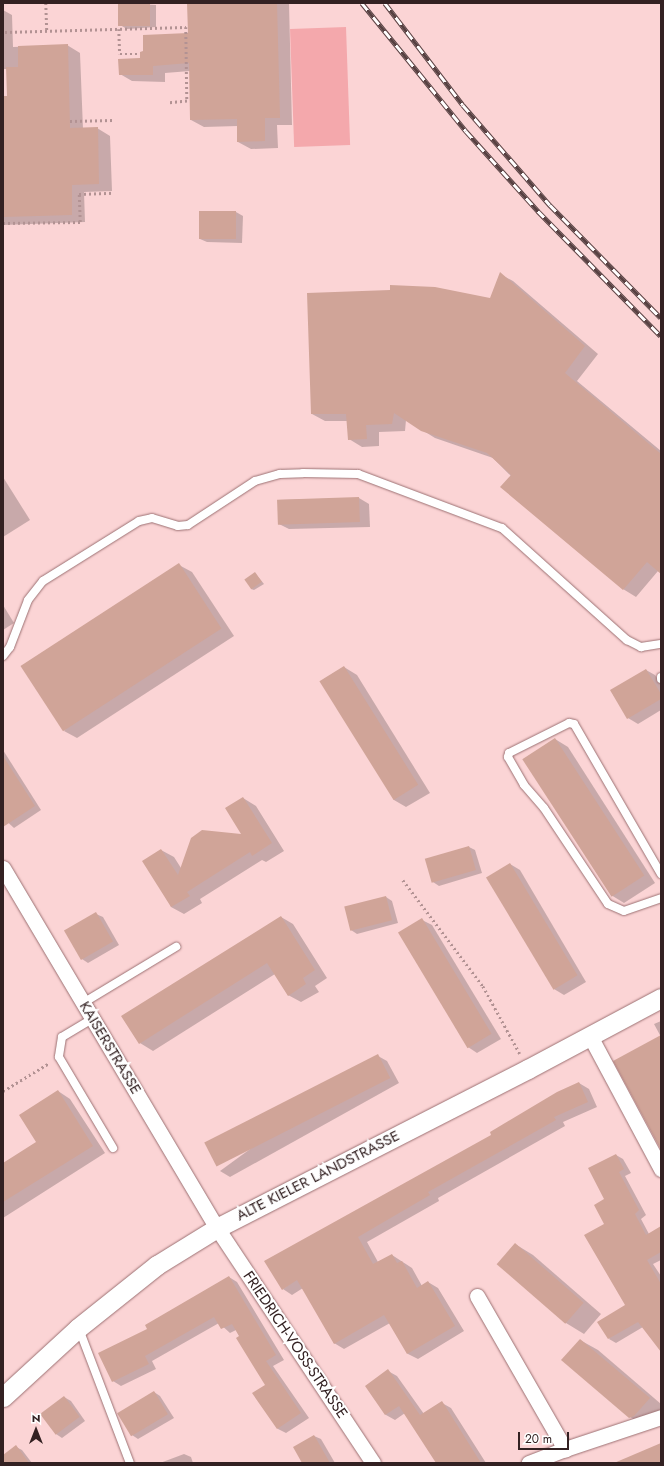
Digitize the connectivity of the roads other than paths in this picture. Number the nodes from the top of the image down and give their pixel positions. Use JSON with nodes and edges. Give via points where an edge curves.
{"nodes":[{"id":1,"x":661,"y":644,"type":"edge"},
{"id":2,"x":3,"y":656,"type":"edge"},
{"id":3,"x":3,"y":868,"type":"edge"},
{"id":4,"x":661,"y":874,"type":"edge"},
{"id":5,"x":661,"y":898,"type":"edge"},
{"id":6,"x":176,"y":947,"type":"dead end"},
{"id":7,"x":661,"y":998,"type":"edge"},
{"id":8,"x":83,"y":1003,"type":"junction"},
{"id":9,"x":92,"y":1019,"type":"junction"},
{"id":10,"x":590,"y":1036,"type":"junction"},
{"id":11,"x":113,"y":1148,"type":"dead end"},
{"id":12,"x":661,"y":1169,"type":"edge"},
{"id":13,"x":216,"y":1228,"type":"junction"},
{"id":14,"x":477,"y":1296,"type":"dead end"},
{"id":15,"x":78,"y":1328,"type":"junction"},
{"id":16,"x":3,"y":1397,"type":"edge"},
{"id":17,"x":661,"y":1417,"type":"edge"},
{"id":18,"x":565,"y":1449,"type":"junction"},
{"id":19,"x":130,"y":1463,"type":"edge"},
{"id":20,"x":373,"y":1463,"type":"edge"},
{"id":21,"x":529,"y":1463,"type":"edge"}],
"edges":[{"from":1,"to":2,"type":"lane","via":[[641,647],[627,640],[502,528],[358,474],[303,473],[280,474],[255,481],[188,524],[178,526],[152,518],[139,521],[44,581],[28,600],[13,642]]},
{"from":3,"to":8,"type":"street","name":"KAISERSTRASSE"},
{"from":4,"to":5,"type":"lane","via":[[574,724],[569,723],[509,753],[508,757],[524,785],[544,808],[608,904],[624,911]]},
{"from":6,"to":8,"type":"lane"},
{"from":7,"to":10,"type":"street","name":"ALTE KIELER LANDSTRASSE"},
{"from":8,"to":9,"type":"street","name":"KAISERSTRASSE"},
{"from":9,"to":11,"type":"lane","via":[[62,1037],[59,1057]]},
{"from":9,"to":13,"type":"street","name":"KAISERSTRASSE"},
{"from":10,"to":12,"type":"street"},
{"from":10,"to":13,"type":"street","name":"ALTE KIELER LANDSTRASSE"},
{"from":13,"to":15,"type":"street","name":"ALTE KIELER LANDSTRASSE","via":[[157,1265]]},
{"from":13,"to":20,"type":"street","name":"FRIEDRICH-VOSS-STRASSE"},
{"from":14,"to":18,"type":"street"},
{"from":15,"to":16,"type":"street","name":"ALTE KIELER LANDSTRASSE"},
{"from":15,"to":19,"type":"lane"},
{"from":17,"to":18,"type":"street"},
{"from":18,"to":21,"type":"street"}]}
